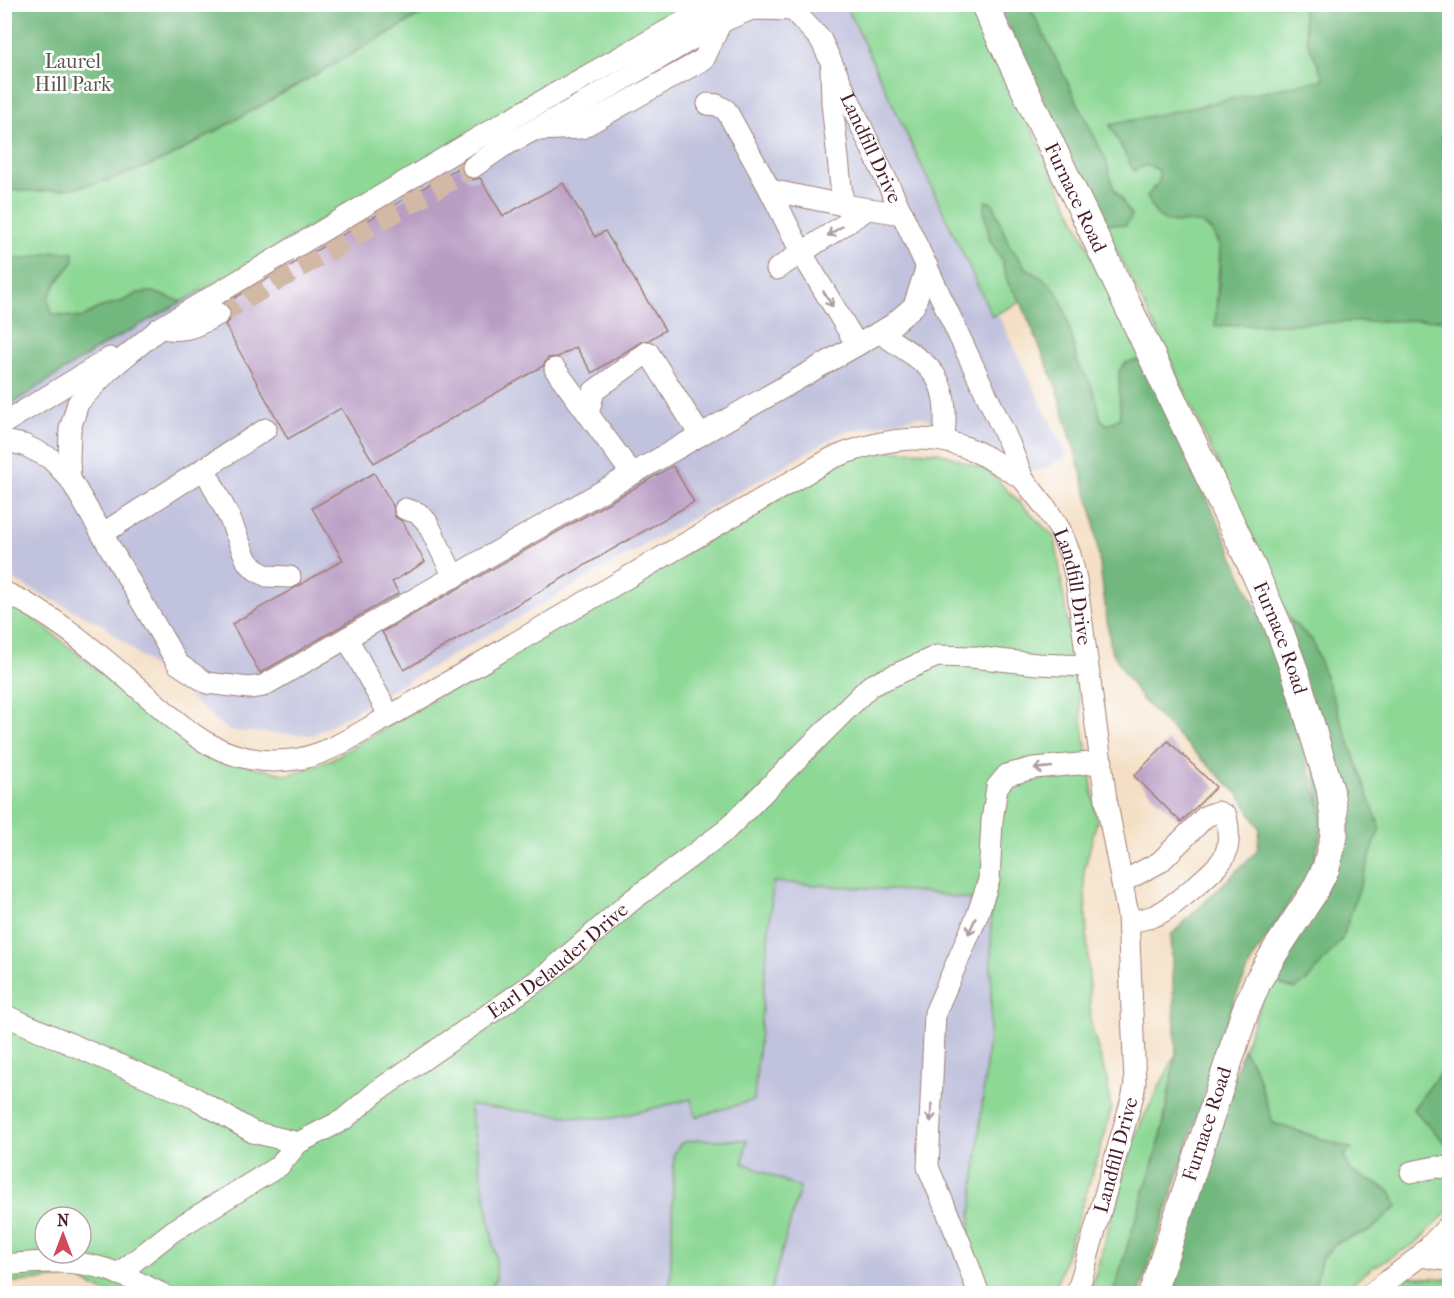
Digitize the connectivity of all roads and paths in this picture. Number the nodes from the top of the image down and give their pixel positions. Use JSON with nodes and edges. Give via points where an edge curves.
{"nodes":[{"id":1,"x":984,"y":4,"type":"edge"},
{"id":2,"x":722,"y":22,"type":"junction"},
{"id":3,"x":831,"y":61,"type":"junction"},
{"id":4,"x":708,"y":104,"type":"dead end"},
{"id":5,"x":473,"y":167,"type":"tunnel mouth"},
{"id":6,"x":770,"y":190,"type":"junction"},
{"id":7,"x":843,"y":205,"type":"junction"},
{"id":8,"x":868,"y":209,"type":"junction"},
{"id":9,"x":903,"y":214,"type":"junction"},
{"id":10,"x":801,"y":252,"type":"junction"},
{"id":11,"x":927,"y":266,"type":"junction"},
{"id":12,"x":777,"y":269,"type":"dead end"},
{"id":13,"x":219,"y":314,"type":"tunnel mouth"},
{"id":14,"x":160,"y":328,"type":"junction"},
{"id":15,"x":879,"y":332,"type":"junction"},
{"id":16,"x":857,"y":345,"type":"junction"},
{"id":17,"x":555,"y":369,"type":"dead end"},
{"id":18,"x":588,"y":414,"type":"junction"},
{"id":19,"x":4,"y":423,"type":"edge"},
{"id":20,"x":266,"y":429,"type":"dead end"},
{"id":21,"x":700,"y":435,"type":"junction"},
{"id":22,"x":944,"y":440,"type":"junction"},
{"id":23,"x":4,"y":441,"type":"edge"},
{"id":24,"x":204,"y":468,"type":"junction"},
{"id":25,"x":632,"y":474,"type":"junction"},
{"id":26,"x":70,"y":479,"type":"junction"},
{"id":27,"x":1023,"y":479,"type":"junction"},
{"id":28,"x":405,"y":509,"type":"dead end"},
{"id":29,"x":102,"y":534,"type":"junction"},
{"id":30,"x":290,"y":577,"type":"dead end"},
{"id":31,"x":453,"y":577,"type":"junction"},
{"id":32,"x":4,"y":592,"type":"edge"},
{"id":33,"x":347,"y":638,"type":"junction"},
{"id":34,"x":1087,"y":666,"type":"junction"},
{"id":35,"x":389,"y":716,"type":"junction"},
{"id":36,"x":1102,"y":762,"type":"junction"},
{"id":37,"x":1122,"y":882,"type":"junction"},
{"id":38,"x":1129,"y":922,"type":"junction"},
{"id":39,"x":4,"y":1015,"type":"edge"},
{"id":40,"x":298,"y":1143,"type":"junction"},
{"id":41,"x":1449,"y":1168,"type":"edge"},
{"id":42,"x":1411,"y":1172,"type":"dead end"},
{"id":43,"x":1449,"y":1224,"type":"edge"},
{"id":44,"x":1420,"y":1256,"type":"junction"},
{"id":45,"x":1449,"y":1261,"type":"edge"},
{"id":46,"x":4,"y":1265,"type":"edge"},
{"id":47,"x":118,"y":1274,"type":"junction"},
{"id":48,"x":162,"y":1293,"type":"edge"},
{"id":49,"x":979,"y":1293,"type":"edge"},
{"id":50,"x":1077,"y":1293,"type":"edge"},
{"id":51,"x":1152,"y":1293,"type":"edge"},
{"id":52,"x":1371,"y":1293,"type":"edge"}],
"edges":[{"from":1,"to":51,"type":"main road","name":"Furnace Road","via":[[1259,583],[1296,675],[1332,802],[1334,836],[1326,868],[1275,950],[1245,1012]]},
{"from":2,"to":3,"type":"street","name":"Landfill Drive","via":[[752,9],[793,10],[821,40]]},
{"from":2,"to":5,"type":"street","via":[[704,59],[581,128],[533,130]]},
{"from":2,"to":14,"type":"street","via":[[687,20],[498,126]]},
{"from":3,"to":7,"type":"street"},
{"from":3,"to":9,"type":"street","name":"Landfill Drive"},
{"from":4,"to":6,"type":"street","via":[[726,110]]},
{"from":6,"to":7,"type":"street"},
{"from":6,"to":10,"type":"street"},
{"from":7,"to":8,"type":"street"},
{"from":8,"to":9,"type":"street"},
{"from":8,"to":10,"type":"street","one_way":true},
{"from":9,"to":11,"type":"street","name":"Landfill Drive"},
{"from":10,"to":12,"type":"street"},
{"from":10,"to":16,"type":"street","one_way":true},
{"from":11,"to":15,"type":"street","via":[[914,306]]},
{"from":11,"to":27,"type":"street","name":"Landfill Drive"},
{"from":13,"to":14,"type":"street","via":[[189,329]]},
{"from":14,"to":19,"type":"street"},
{"from":14,"to":26,"type":"street","via":[[108,371],[78,403],[70,429]]},
{"from":15,"to":16,"type":"street"},
{"from":15,"to":22,"type":"street","via":[[936,376],[945,398]]},
{"from":16,"to":21,"type":"street"},
{"from":17,"to":18,"type":"street"},
{"from":18,"to":21,"type":"street","via":[[594,391],[648,352]]},
{"from":18,"to":25,"type":"street"},
{"from":20,"to":24,"type":"street"},
{"from":21,"to":25,"type":"street"},
{"from":22,"to":27,"type":"street","via":[[964,446]]},
{"from":22,"to":35,"type":"street","via":[[873,443],[832,458]]},
{"from":23,"to":26,"type":"street","via":[[24,445],[50,458]]},
{"from":24,"to":29,"type":"street"},
{"from":24,"to":30,"type":"street","via":[[247,561],[267,576]]},
{"from":25,"to":31,"type":"street"},
{"from":26,"to":29,"type":"street"},
{"from":27,"to":34,"type":"street","name":"Landfill Drive","via":[[1060,530],[1070,554]]},
{"from":28,"to":31,"type":"street","via":[[418,513],[427,522]]},
{"from":29,"to":33,"type":"street","via":[[178,664],[207,683],[263,686]]},
{"from":31,"to":33,"type":"street"},
{"from":32,"to":35,"type":"street","via":[[54,620],[183,726],[229,753],[262,760],[299,758],[329,749]]},
{"from":33,"to":35,"type":"street"},
{"from":34,"to":36,"type":"street","name":"Landfill Drive"},
{"from":34,"to":40,"type":"street","name":"Earl Delauder Drive","via":[[937,656],[870,686],[725,831],[631,901],[547,974],[376,1092],[343,1120]]},
{"from":36,"to":37,"type":"street","name":"Landfill Drive"},
{"from":36,"to":49,"type":"street","one_way":true,"via":[[1034,768],[1007,775],[997,788],[989,880],[935,1013],[928,1167]]},
{"from":37,"to":38,"type":"street","name":"Landfill Drive"},
{"from":37,"to":38,"type":"street","via":[[1160,862],[1206,816],[1218,812],[1226,816],[1228,841],[1224,858],[1189,892],[1156,915]]},
{"from":38,"to":50,"type":"street","name":"Landfill Drive","via":[[1134,1089]]},
{"from":39,"to":40,"type":"street","via":[[195,1098],[253,1132]]},
{"from":40,"to":47,"type":"street","via":[[279,1166],[173,1231]]},
{"from":41,"to":42,"type":"street"},
{"from":43,"to":44,"type":"street"},
{"from":44,"to":45,"type":"street"},
{"from":44,"to":52,"type":"street"},
{"from":46,"to":47,"type":"street","via":[[52,1262],[99,1267]]},
{"from":47,"to":48,"type":"street"}]}
